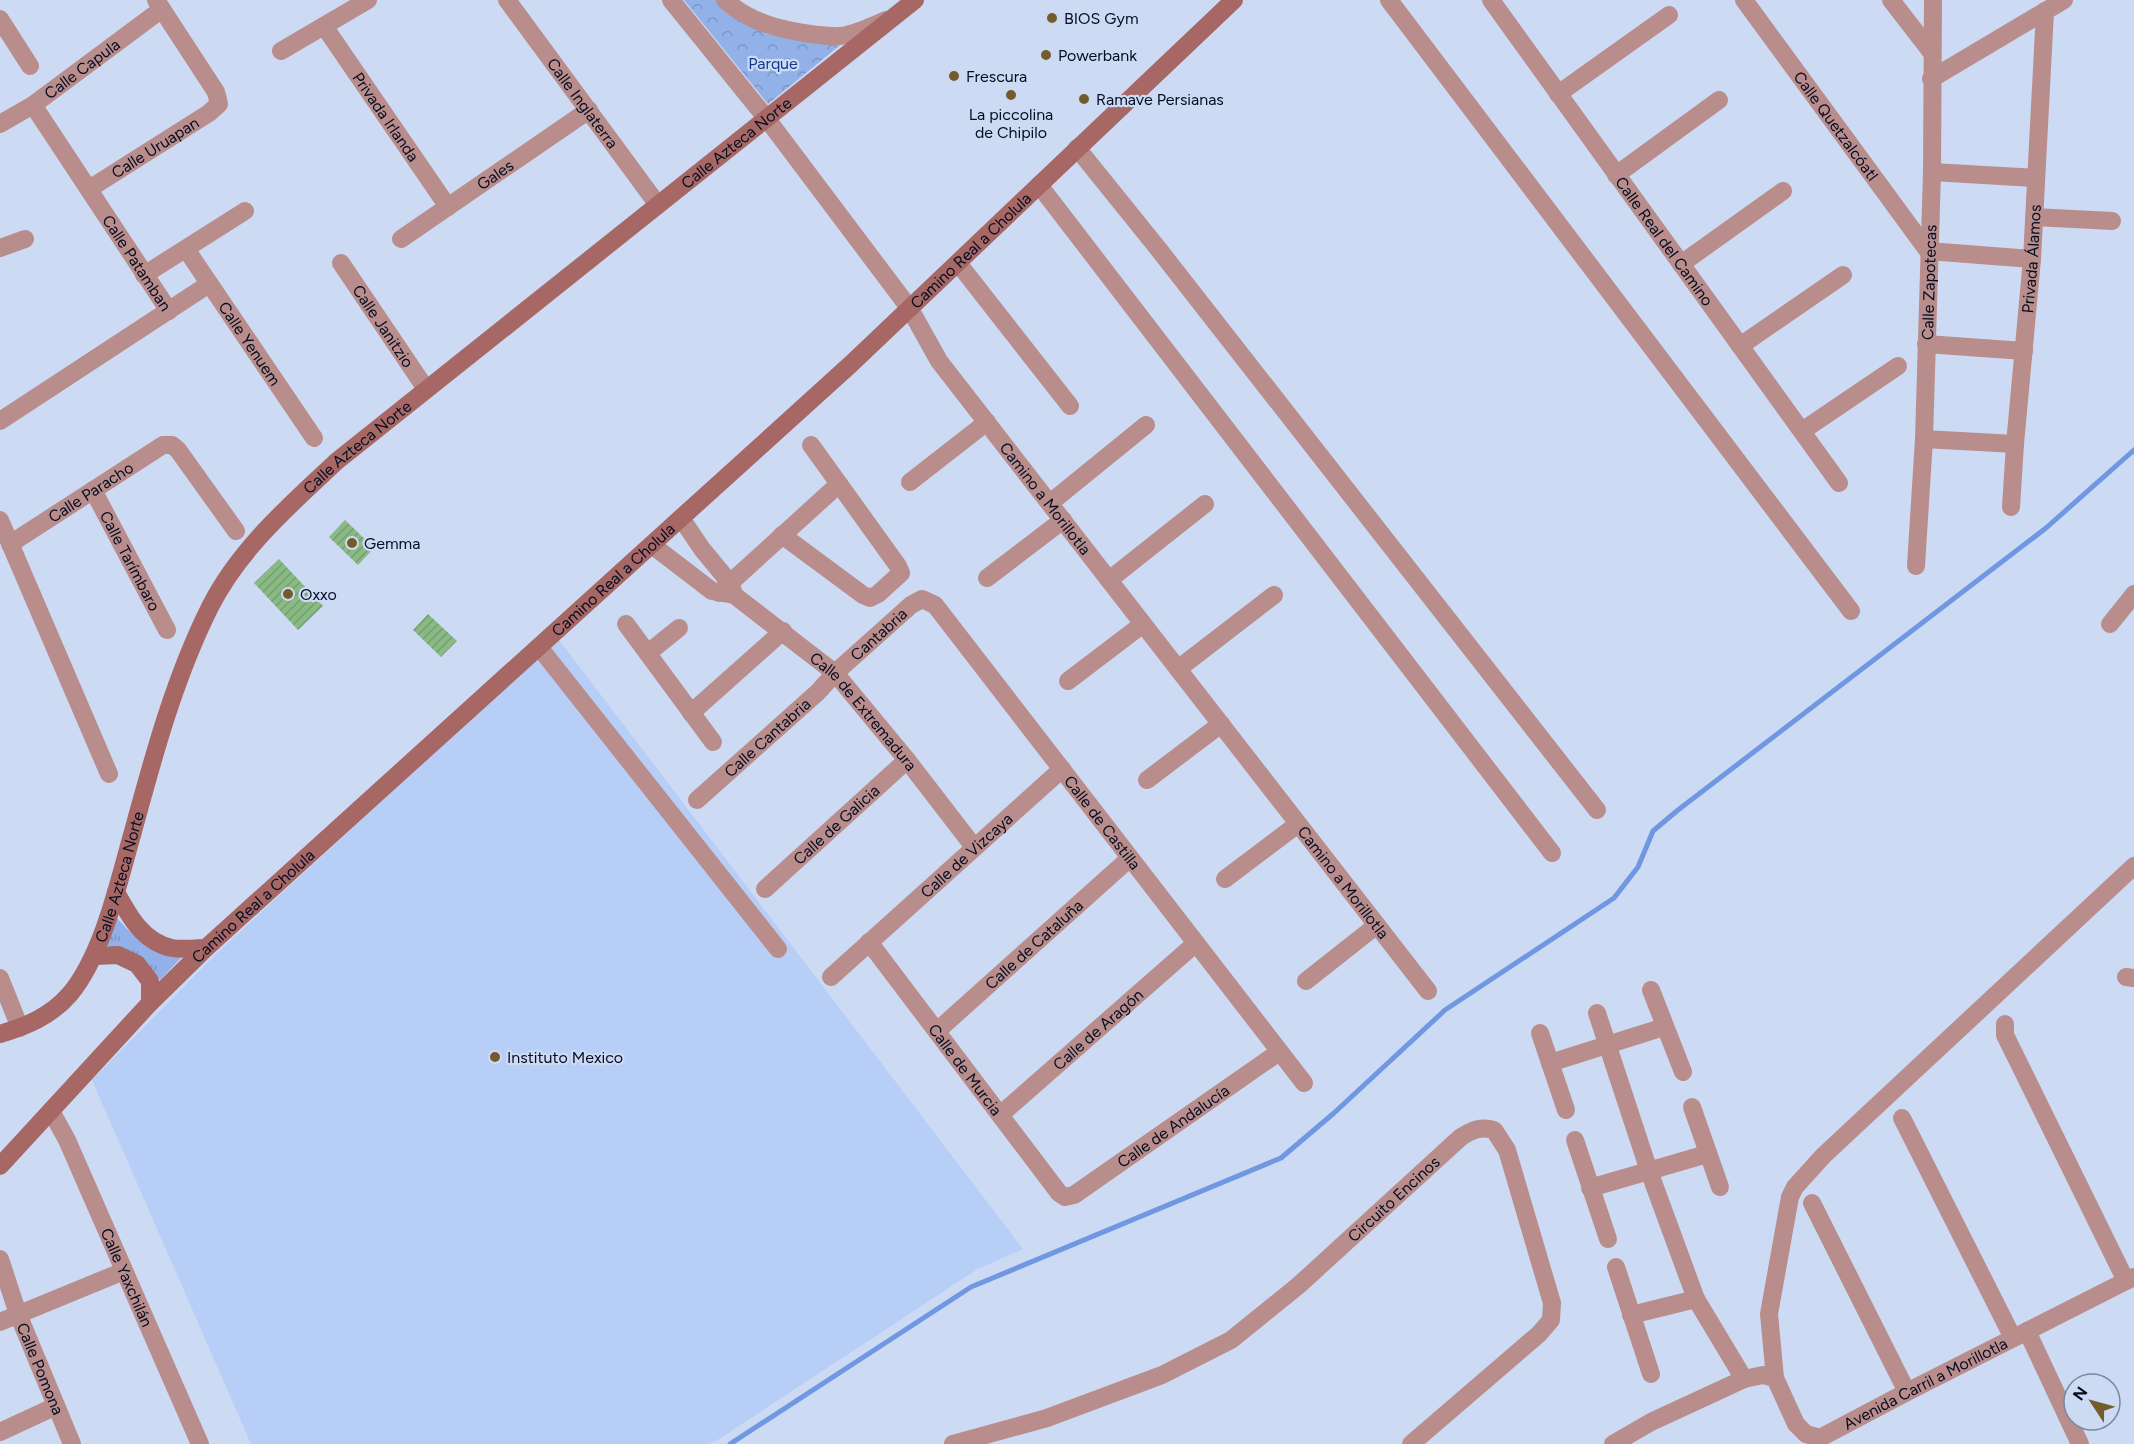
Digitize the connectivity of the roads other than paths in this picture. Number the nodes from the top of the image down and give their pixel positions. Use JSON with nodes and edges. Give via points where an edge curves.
{"nodes":[{"id":1,"x":368,"y":0,"type":"edge"},
{"id":2,"x":507,"y":0,"type":"edge"},
{"id":3,"x":670,"y":0,"type":"edge"},
{"id":4,"x":725,"y":0,"type":"edge"},
{"id":5,"x":915,"y":0,"type":"edge"},
{"id":6,"x":1234,"y":0,"type":"edge"},
{"id":7,"x":1389,"y":0,"type":"edge"},
{"id":8,"x":1491,"y":0,"type":"edge"},
{"id":9,"x":1744,"y":0,"type":"edge"},
{"id":10,"x":1891,"y":0,"type":"edge"},
{"id":11,"x":1933,"y":0,"type":"edge"},
{"id":12,"x":2064,"y":0,"type":"edge"},
{"id":13,"x":159,"y":4,"type":"edge"},
{"id":14,"x":2045,"y":11,"type":"junction"},
{"id":15,"x":1669,"y":15,"type":"dead end"},
{"id":16,"x":896,"y":16,"type":"junction"},
{"id":17,"x":0,"y":19,"type":"edge"},
{"id":18,"x":324,"y":26,"type":"junction"},
{"id":19,"x":281,"y":51,"type":"dead end"},
{"id":20,"x":1932,"y":53,"type":"junction"},
{"id":21,"x":30,"y":66,"type":"dead end"},
{"id":22,"x":1931,"y":78,"type":"junction"},
{"id":23,"x":1558,"y":94,"type":"junction"},
{"id":24,"x":1719,"y":100,"type":"dead end"},
{"id":25,"x":33,"y":105,"type":"junction"},
{"id":26,"x":590,"y":110,"type":"junction"},
{"id":27,"x":767,"y":119,"type":"junction"},
{"id":28,"x":0,"y":124,"type":"edge"},
{"id":29,"x":1077,"y":148,"type":"junction"},
{"id":30,"x":1932,"y":172,"type":"junction"},
{"id":31,"x":1617,"y":175,"type":"junction"},
{"id":32,"x":2036,"y":178,"type":"junction"},
{"id":33,"x":1039,"y":185,"type":"junction"},
{"id":34,"x":89,"y":189,"type":"junction"},
{"id":35,"x":1783,"y":191,"type":"dead end"},
{"id":36,"x":658,"y":205,"type":"junction"},
{"id":37,"x":448,"y":207,"type":"junction"},
{"id":38,"x":245,"y":211,"type":"dead end"},
{"id":39,"x":2034,"y":217,"type":"junction"},
{"id":40,"x":2112,"y":221,"type":"dead end"},
{"id":41,"x":25,"y":238,"type":"dead end"},
{"id":42,"x":401,"y":239,"type":"dead end"},
{"id":43,"x":0,"y":248,"type":"edge"},
{"id":44,"x":186,"y":249,"type":"junction"},
{"id":45,"x":1928,"y":251,"type":"junction"},
{"id":46,"x":2032,"y":259,"type":"junction"},
{"id":47,"x":341,"y":263,"type":"dead end"},
{"id":48,"x":958,"y":263,"type":"junction"},
{"id":49,"x":1681,"y":264,"type":"junction"},
{"id":50,"x":144,"y":275,"type":"junction"},
{"id":51,"x":1843,"y":275,"type":"dead end"},
{"id":52,"x":209,"y":284,"type":"junction"},
{"id":53,"x":910,"y":309,"type":"junction"},
{"id":54,"x":169,"y":310,"type":"junction"},
{"id":55,"x":1926,"y":344,"type":"junction"},
{"id":56,"x":1740,"y":346,"type":"junction"},
{"id":57,"x":2024,"y":351,"type":"junction"},
{"id":58,"x":1898,"y":366,"type":"dead end"},
{"id":59,"x":426,"y":389,"type":"junction"},
{"id":60,"x":1070,"y":406,"type":"dead end"},
{"id":61,"x":0,"y":421,"type":"edge"},
{"id":62,"x":987,"y":422,"type":"junction"},
{"id":63,"x":1146,"y":425,"type":"dead end"},
{"id":64,"x":1802,"y":431,"type":"junction"},
{"id":65,"x":314,"y":438,"type":"dead end"},
{"id":66,"x":1924,"y":438,"type":"junction"},
{"id":67,"x":2015,"y":444,"type":"junction"},
{"id":68,"x":811,"y":445,"type":"dead end"},
{"id":69,"x":910,"y":482,"type":"dead end"},
{"id":70,"x":1839,"y":483,"type":"dead end"},
{"id":71,"x":839,"y":484,"type":"junction"},
{"id":72,"x":93,"y":490,"type":"junction"},
{"id":73,"x":1050,"y":503,"type":"junction"},
{"id":74,"x":1205,"y":504,"type":"dead end"},
{"id":75,"x":2012,"y":507,"type":"dead end"},
{"id":76,"x":681,"y":518,"type":"junction"},
{"id":77,"x":0,"y":520,"type":"edge"},
{"id":78,"x":1063,"y":520,"type":"junction"},
{"id":79,"x":236,"y":531,"type":"dead end"},
{"id":80,"x":782,"y":535,"type":"junction"},
{"id":81,"x":10,"y":544,"type":"junction"},
{"id":82,"x":652,"y":545,"type":"junction"},
{"id":83,"x":714,"y":563,"type":"junction"},
{"id":84,"x":1916,"y":566,"type":"dead end"},
{"id":85,"x":987,"y":578,"type":"dead end"},
{"id":86,"x":698,"y":579,"type":"junction"},
{"id":87,"x":1109,"y":580,"type":"junction"},
{"id":88,"x":728,"y":590,"type":"junction"},
{"id":89,"x":2134,"y":594,"type":"edge"},
{"id":90,"x":1274,"y":595,"type":"dead end"},
{"id":91,"x":922,"y":598,"type":"joint"},
{"id":92,"x":1851,"y":611,"type":"dead end"},
{"id":93,"x":626,"y":624,"type":"dead end"},
{"id":94,"x":1143,"y":624,"type":"junction"},
{"id":95,"x":2110,"y":624,"type":"dead end"},
{"id":96,"x":679,"y":628,"type":"dead end"},
{"id":97,"x":167,"y":630,"type":"dead end"},
{"id":98,"x":783,"y":631,"type":"junction"},
{"id":99,"x":539,"y":647,"type":"junction"},
{"id":100,"x":648,"y":653,"type":"junction"},
{"id":101,"x":1178,"y":669,"type":"junction"},
{"id":102,"x":835,"y":673,"type":"junction"},
{"id":103,"x":1068,"y":681,"type":"dead end"},
{"id":104,"x":691,"y":713,"type":"junction"},
{"id":105,"x":1221,"y":724,"type":"junction"},
{"id":106,"x":712,"y":742,"type":"dead end"},
{"id":107,"x":907,"y":760,"type":"junction"},
{"id":108,"x":1062,"y":769,"type":"junction"},
{"id":109,"x":110,"y":774,"type":"dead end"},
{"id":110,"x":1147,"y":780,"type":"dead end"},
{"id":111,"x":697,"y":800,"type":"dead end"},
{"id":112,"x":1597,"y":810,"type":"dead end"},
{"id":113,"x":1298,"y":824,"type":"junction"},
{"id":114,"x":974,"y":847,"type":"junction"},
{"id":115,"x":1552,"y":853,"type":"dead end"},
{"id":116,"x":1130,"y":858,"type":"junction"},
{"id":117,"x":2134,"y":866,"type":"edge"},
{"id":118,"x":1225,"y":879,"type":"dead end"},
{"id":119,"x":765,"y":889,"type":"dead end"},
{"id":120,"x":116,"y":892,"type":"junction"},
{"id":121,"x":1377,"y":925,"type":"junction"},
{"id":122,"x":869,"y":942,"type":"junction"},
{"id":123,"x":1196,"y":943,"type":"junction"},
{"id":124,"x":206,"y":948,"type":"junction"},
{"id":125,"x":778,"y":949,"type":"dead end"},
{"id":126,"x":94,"y":956,"type":"junction"},
{"id":127,"x":831,"y":977,"type":"dead end"},
{"id":128,"x":0,"y":978,"type":"edge"},
{"id":129,"x":1306,"y":981,"type":"dead end"},
{"id":130,"x":1651,"y":990,"type":"dead end"},
{"id":131,"x":1428,"y":991,"type":"dead end"},
{"id":132,"x":150,"y":1003,"type":"junction"},
{"id":133,"x":1597,"y":1013,"type":"dead end"},
{"id":134,"x":2005,"y":1024,"type":"dead end"},
{"id":135,"x":1664,"y":1027,"type":"junction"},
{"id":136,"x":20,"y":1028,"type":"junction"},
{"id":137,"x":937,"y":1031,"type":"junction"},
{"id":138,"x":1540,"y":1033,"type":"dead end"},
{"id":139,"x":0,"y":1034,"type":"edge"},
{"id":140,"x":1608,"y":1046,"type":"junction"},
{"id":141,"x":1280,"y":1052,"type":"junction"},
{"id":142,"x":1550,"y":1064,"type":"junction"},
{"id":143,"x":1683,"y":1072,"type":"dead end"},
{"id":144,"x":1304,"y":1083,"type":"dead end"},
{"id":145,"x":1692,"y":1107,"type":"dead end"},
{"id":146,"x":1566,"y":1110,"type":"dead end"},
{"id":147,"x":51,"y":1111,"type":"junction"},
{"id":148,"x":1000,"y":1115,"type":"junction"},
{"id":149,"x":1902,"y":1118,"type":"dead end"},
{"id":150,"x":1575,"y":1140,"type":"dead end"},
{"id":151,"x":1707,"y":1154,"type":"junction"},
{"id":152,"x":0,"y":1166,"type":"edge"},
{"id":153,"x":1649,"y":1171,"type":"junction"},
{"id":154,"x":1720,"y":1187,"type":"dead end"},
{"id":155,"x":1590,"y":1188,"type":"junction"},
{"id":156,"x":1065,"y":1197,"type":"joint"},
{"id":157,"x":1812,"y":1203,"type":"dead end"},
{"id":158,"x":1608,"y":1239,"type":"dead end"},
{"id":159,"x":0,"y":1259,"type":"edge"},
{"id":160,"x":1616,"y":1267,"type":"dead end"},
{"id":161,"x":124,"y":1271,"type":"junction"},
{"id":162,"x":2130,"y":1279,"type":"edge"},
{"id":163,"x":1696,"y":1299,"type":"junction"},
{"id":164,"x":18,"y":1314,"type":"junction"},
{"id":165,"x":1631,"y":1315,"type":"junction"},
{"id":166,"x":0,"y":1322,"type":"edge"},
{"id":167,"x":2020,"y":1334,"type":"junction"},
{"id":168,"x":1651,"y":1374,"type":"dead end"},
{"id":169,"x":1774,"y":1378,"type":"junction"},
{"id":170,"x":1744,"y":1379,"type":"junction"},
{"id":171,"x":1907,"y":1392,"type":"junction"},
{"id":172,"x":56,"y":1406,"type":"junction"},
{"id":173,"x":0,"y":1432,"type":"edge"},
{"id":174,"x":1802,"y":1439,"type":"edge"},
{"id":175,"x":72,"y":1444,"type":"edge"},
{"id":176,"x":200,"y":1444,"type":"edge"},
{"id":177,"x":953,"y":1444,"type":"edge"},
{"id":178,"x":1411,"y":1444,"type":"edge"},
{"id":179,"x":1613,"y":1444,"type":"edge"},
{"id":180,"x":2080,"y":1444,"type":"edge"}],
"edges":[{"from":1,"to":18,"type":"street"},
{"from":2,"to":26,"type":"street","name":"Calle Inglaterra"},
{"from":3,"to":27,"type":"street","name":"Camino a Morillotla"},
{"from":4,"to":16,"type":"street","via":[[764,24],[827,36],[845,36]]},
{"from":5,"to":16,"type":"main road","name":"Calle Azteca Norte"},
{"from":6,"to":29,"type":"main road","name":"Camino Real a Cholula"},
{"from":7,"to":92,"type":"street"},
{"from":8,"to":23,"type":"street","name":"Calle Real del Camino"},
{"from":9,"to":45,"type":"street","name":"Calle Quetzalcóatl"},
{"from":10,"to":20,"type":"street"},
{"from":11,"to":20,"type":"street","name":"Calle Zapotecas"},
{"from":12,"to":14,"type":"street"},
{"from":13,"to":25,"type":"street","name":"Calle Capula"},
{"from":13,"to":34,"type":"street","name":"Calle Uruapan","via":[[216,92],[219,104]]},
{"from":14,"to":22,"type":"street"},
{"from":14,"to":32,"type":"street","name":"Privada Álamos"},
{"from":15,"to":23,"type":"street"},
{"from":16,"to":27,"type":"main road","name":"Calle Azteca Norte"},
{"from":17,"to":21,"type":"street"},
{"from":18,"to":19,"type":"street"},
{"from":18,"to":37,"type":"street","name":"Privada Irlanda"},
{"from":20,"to":22,"type":"street","name":"Calle Zapotecas"},
{"from":22,"to":30,"type":"street","name":"Calle Zapotecas"},
{"from":23,"to":31,"type":"street","name":"Calle Real del Camino"},
{"from":24,"to":31,"type":"street"},
{"from":25,"to":28,"type":"street","name":"Calle Capula"},
{"from":25,"to":34,"type":"street","name":"Calle Patamban"},
{"from":26,"to":36,"type":"street","name":"Calle Inglaterra"},
{"from":26,"to":37,"type":"street","name":"Gales"},
{"from":27,"to":36,"type":"main road","name":"Calle Azteca Norte"},
{"from":27,"to":53,"type":"street","name":"Camino a Morillotla"},
{"from":29,"to":33,"type":"main road","name":"Camino Real a Cholula"},
{"from":29,"to":112,"type":"street"},
{"from":30,"to":32,"type":"street"},
{"from":30,"to":45,"type":"street","name":"Calle Zapotecas"},
{"from":31,"to":49,"type":"street","name":"Calle Real del Camino"},
{"from":32,"to":39,"type":"street","name":"Privada Álamos"},
{"from":33,"to":48,"type":"main road","name":"Camino Real a Cholula"},
{"from":33,"to":115,"type":"street"},
{"from":34,"to":50,"type":"street","name":"Calle Patamban"},
{"from":35,"to":49,"type":"street"},
{"from":36,"to":59,"type":"main road","name":"Calle Azteca Norte"},
{"from":37,"to":42,"type":"street","name":"Gales"},
{"from":38,"to":44,"type":"street"},
{"from":39,"to":40,"type":"street"},
{"from":39,"to":46,"type":"street","name":"Privada Álamos"},
{"from":41,"to":43,"type":"street"},
{"from":44,"to":50,"type":"street"},
{"from":44,"to":52,"type":"street","name":"Calle Yenuem"},
{"from":45,"to":46,"type":"street"},
{"from":45,"to":55,"type":"street","name":"Calle Zapotecas"},
{"from":46,"to":57,"type":"street","name":"Privada Álamos"},
{"from":47,"to":59,"type":"street","name":"Calle Janitzio"},
{"from":48,"to":53,"type":"main road","name":"Camino Real a Cholula"},
{"from":48,"to":60,"type":"street"},
{"from":49,"to":56,"type":"street","name":"Calle Real del Camino"},
{"from":50,"to":54,"type":"street","name":"Calle Patamban"},
{"from":51,"to":56,"type":"street"},
{"from":52,"to":54,"type":"street"},
{"from":52,"to":65,"type":"street","name":"Calle Yenuem"},
{"from":53,"to":62,"type":"street","name":"Camino a Morillotla","via":[[939,361]]},
{"from":53,"to":76,"type":"main road","name":"Camino Real a Cholula"},
{"from":54,"to":61,"type":"street","name":"Calle Patamban"},
{"from":55,"to":57,"type":"street"},
{"from":55,"to":66,"type":"street","name":"Calle Zapotecas"},
{"from":56,"to":64,"type":"street","name":"Calle Real del Camino"},
{"from":57,"to":67,"type":"street","name":"Privada Álamos"},
{"from":58,"to":64,"type":"street"},
{"from":59,"to":120,"type":"main road","name":"Calle Azteca Norte","via":[[337,461],[280,515],[239,560],[216,596],[184,662]]},
{"from":62,"to":69,"type":"street"},
{"from":62,"to":73,"type":"street","name":"Camino a Morillotla"},
{"from":63,"to":73,"type":"street"},
{"from":64,"to":70,"type":"street","name":"Calle Real del Camino"},
{"from":66,"to":67,"type":"street"},
{"from":66,"to":84,"type":"street","name":"Calle Zapotecas"},
{"from":67,"to":75,"type":"street","name":"Privada Álamos"},
{"from":68,"to":71,"type":"street"},
{"from":71,"to":80,"type":"street"},
{"from":71,"to":80,"type":"street","via":[[898,566],[901,573],[895,579],[870,598]]},
{"from":72,"to":79,"type":"street","name":"Calle Paracho","via":[[163,445],[172,445]]},
{"from":72,"to":81,"type":"street","name":"Calle Paracho"},
{"from":72,"to":97,"type":"street","name":"Calle Tarímbaro"},
{"from":73,"to":78,"type":"street","name":"Camino a Morillotla"},
{"from":74,"to":87,"type":"street"},
{"from":76,"to":82,"type":"main road","name":"Camino Real a Cholula"},
{"from":76,"to":83,"type":"street","name":"Calle de Extremadura"},
{"from":77,"to":81,"type":"street"},
{"from":78,"to":85,"type":"street"},
{"from":78,"to":87,"type":"street","name":"Camino a Morillotla"},
{"from":80,"to":88,"type":"street"},
{"from":81,"to":109,"type":"street"},
{"from":82,"to":86,"type":"street","name":"Calle de Extremadura"},
{"from":82,"to":99,"type":"main road","name":"Camino Real a Cholula"},
{"from":83,"to":86,"type":"street"},
{"from":83,"to":88,"type":"street","name":"Calle de Extremadura"},
{"from":86,"to":88,"type":"street","name":"Calle de Extremadura","via":[[712,591]]},
{"from":87,"to":94,"type":"street","name":"Camino a Morillotla"},
{"from":88,"to":98,"type":"street","name":"Calle de Extremadura"},
{"from":89,"to":95,"type":"street"},
{"from":90,"to":101,"type":"street"},
{"from":91,"to":102,"type":"street","name":"Cantabria"},
{"from":91,"to":108,"type":"street","name":"Calle de Castilla","via":[[935,604]]},
{"from":93,"to":100,"type":"street"},
{"from":94,"to":101,"type":"street","name":"Camino a Morillotla"},
{"from":94,"to":103,"type":"street"},
{"from":96,"to":100,"type":"street"},
{"from":98,"to":102,"type":"street","name":"Calle de Extremadura"},
{"from":98,"to":104,"type":"street"},
{"from":99,"to":124,"type":"main road","name":"Camino Real a Cholula"},
{"from":99,"to":125,"type":"street"},
{"from":100,"to":104,"type":"street"},
{"from":101,"to":105,"type":"street","name":"Camino a Morillotla"},
{"from":102,"to":107,"type":"street","name":"Calle de Extremadura"},
{"from":102,"to":111,"type":"street","name":"Calle Cantabria"},
{"from":104,"to":106,"type":"street"},
{"from":105,"to":110,"type":"street"},
{"from":105,"to":113,"type":"street","name":"Camino a Morillotla"},
{"from":107,"to":114,"type":"street","name":"Calle de Extremadura"},
{"from":107,"to":119,"type":"street","name":"Calle de Galicia"},
{"from":108,"to":114,"type":"street","name":"Calle de Vizcaya"},
{"from":108,"to":116,"type":"street","name":"Calle de Castilla"},
{"from":113,"to":118,"type":"street"},
{"from":113,"to":121,"type":"street","name":"Camino a Morillotla"},
{"from":114,"to":122,"type":"street","name":"Calle de Vizcaya"},
{"from":116,"to":123,"type":"street","name":"Calle de Castilla"},
{"from":116,"to":137,"type":"street","name":"Calle de Cataluña"},
{"from":117,"to":169,"type":"street","via":[[1823,1156],[1795,1187],[1769,1314]]},
{"from":120,"to":124,"type":"main road","via":[[138,928],[154,941],[173,948]]},
{"from":120,"to":126,"type":"main road","name":"Calle Azteca Norte"},
{"from":121,"to":129,"type":"street"},
{"from":121,"to":131,"type":"street","name":"Camino a Morillotla"},
{"from":122,"to":127,"type":"street","name":"Calle de Vizcaya"},
{"from":122,"to":137,"type":"street","name":"Calle de Murcia"},
{"from":123,"to":141,"type":"street","name":"Calle de Castilla"},
{"from":123,"to":148,"type":"street","name":"Calle de Aragón"},
{"from":124,"to":132,"type":"main road","name":"Camino Real a Cholula"},
{"from":126,"to":132,"type":"main road","via":[[118,954],[137,964],[150,981]]},
{"from":126,"to":136,"type":"main road","name":"Calle Azteca Norte","via":[[63,1002]]},
{"from":128,"to":136,"type":"street"},
{"from":130,"to":135,"type":"street"},
{"from":132,"to":147,"type":"main road","name":"Camino Real a Cholula"},
{"from":133,"to":140,"type":"street"},
{"from":134,"to":162,"type":"street","via":[[2005,1035]]},
{"from":135,"to":140,"type":"street"},
{"from":135,"to":143,"type":"street"},
{"from":136,"to":139,"type":"main road","name":"Calle Azteca Norte"},
{"from":137,"to":148,"type":"street","name":"Calle de Murcia"},
{"from":138,"to":142,"type":"street"},
{"from":140,"to":142,"type":"street"},
{"from":140,"to":153,"type":"street"},
{"from":141,"to":144,"type":"street","name":"Calle de Castilla"},
{"from":141,"to":156,"type":"street","name":"Calle de Andalucía","via":[[1074,1195]]},
{"from":142,"to":146,"type":"street"},
{"from":145,"to":151,"type":"street"},
{"from":147,"to":152,"type":"main road","name":"Camino Real a Cholula"},
{"from":147,"to":161,"type":"street","name":"Calle Yaxchilán"},
{"from":148,"to":156,"type":"street","name":"Calle de Murcia"},
{"from":149,"to":167,"type":"street"},
{"from":150,"to":155,"type":"street"},
{"from":151,"to":153,"type":"street"},
{"from":151,"to":154,"type":"street"},
{"from":153,"to":155,"type":"street"},
{"from":153,"to":163,"type":"street"},
{"from":155,"to":158,"type":"street"},
{"from":157,"to":171,"type":"street"},
{"from":159,"to":164,"type":"street","name":"Calle Pomona"},
{"from":160,"to":165,"type":"street"},
{"from":161,"to":164,"type":"street"},
{"from":161,"to":176,"type":"street","name":"Calle Yaxchilán"},
{"from":162,"to":167,"type":"street","name":"Avenida Carril a Morillotla"},
{"from":163,"to":165,"type":"street"},
{"from":163,"to":170,"type":"street"},
{"from":164,"to":166,"type":"street"},
{"from":164,"to":172,"type":"street","name":"Calle Pomona"},
{"from":165,"to":168,"type":"street"},
{"from":167,"to":171,"type":"street","name":"Avenida Carril a Morillotla"},
{"from":167,"to":180,"type":"street"},
{"from":169,"to":170,"type":"street","via":[[1763,1375]]},
{"from":169,"to":174,"type":"street","name":"Avenida Carril a Morillotla"},
{"from":170,"to":179,"type":"street"},
{"from":171,"to":174,"type":"street","name":"Avenida Carril a Morillotla","via":[[1820,1438]]},
{"from":172,"to":173,"type":"street"},
{"from":172,"to":175,"type":"street","name":"Calle Pomona"},
{"from":177,"to":178,"type":"street","name":"Circuito Encinos","via":[[1047,1418],[1162,1375],[1231,1340],[1299,1285],[1461,1137],[1486,1127],[1494,1130],[1507,1150],[1552,1303],[1551,1320]]}]}
